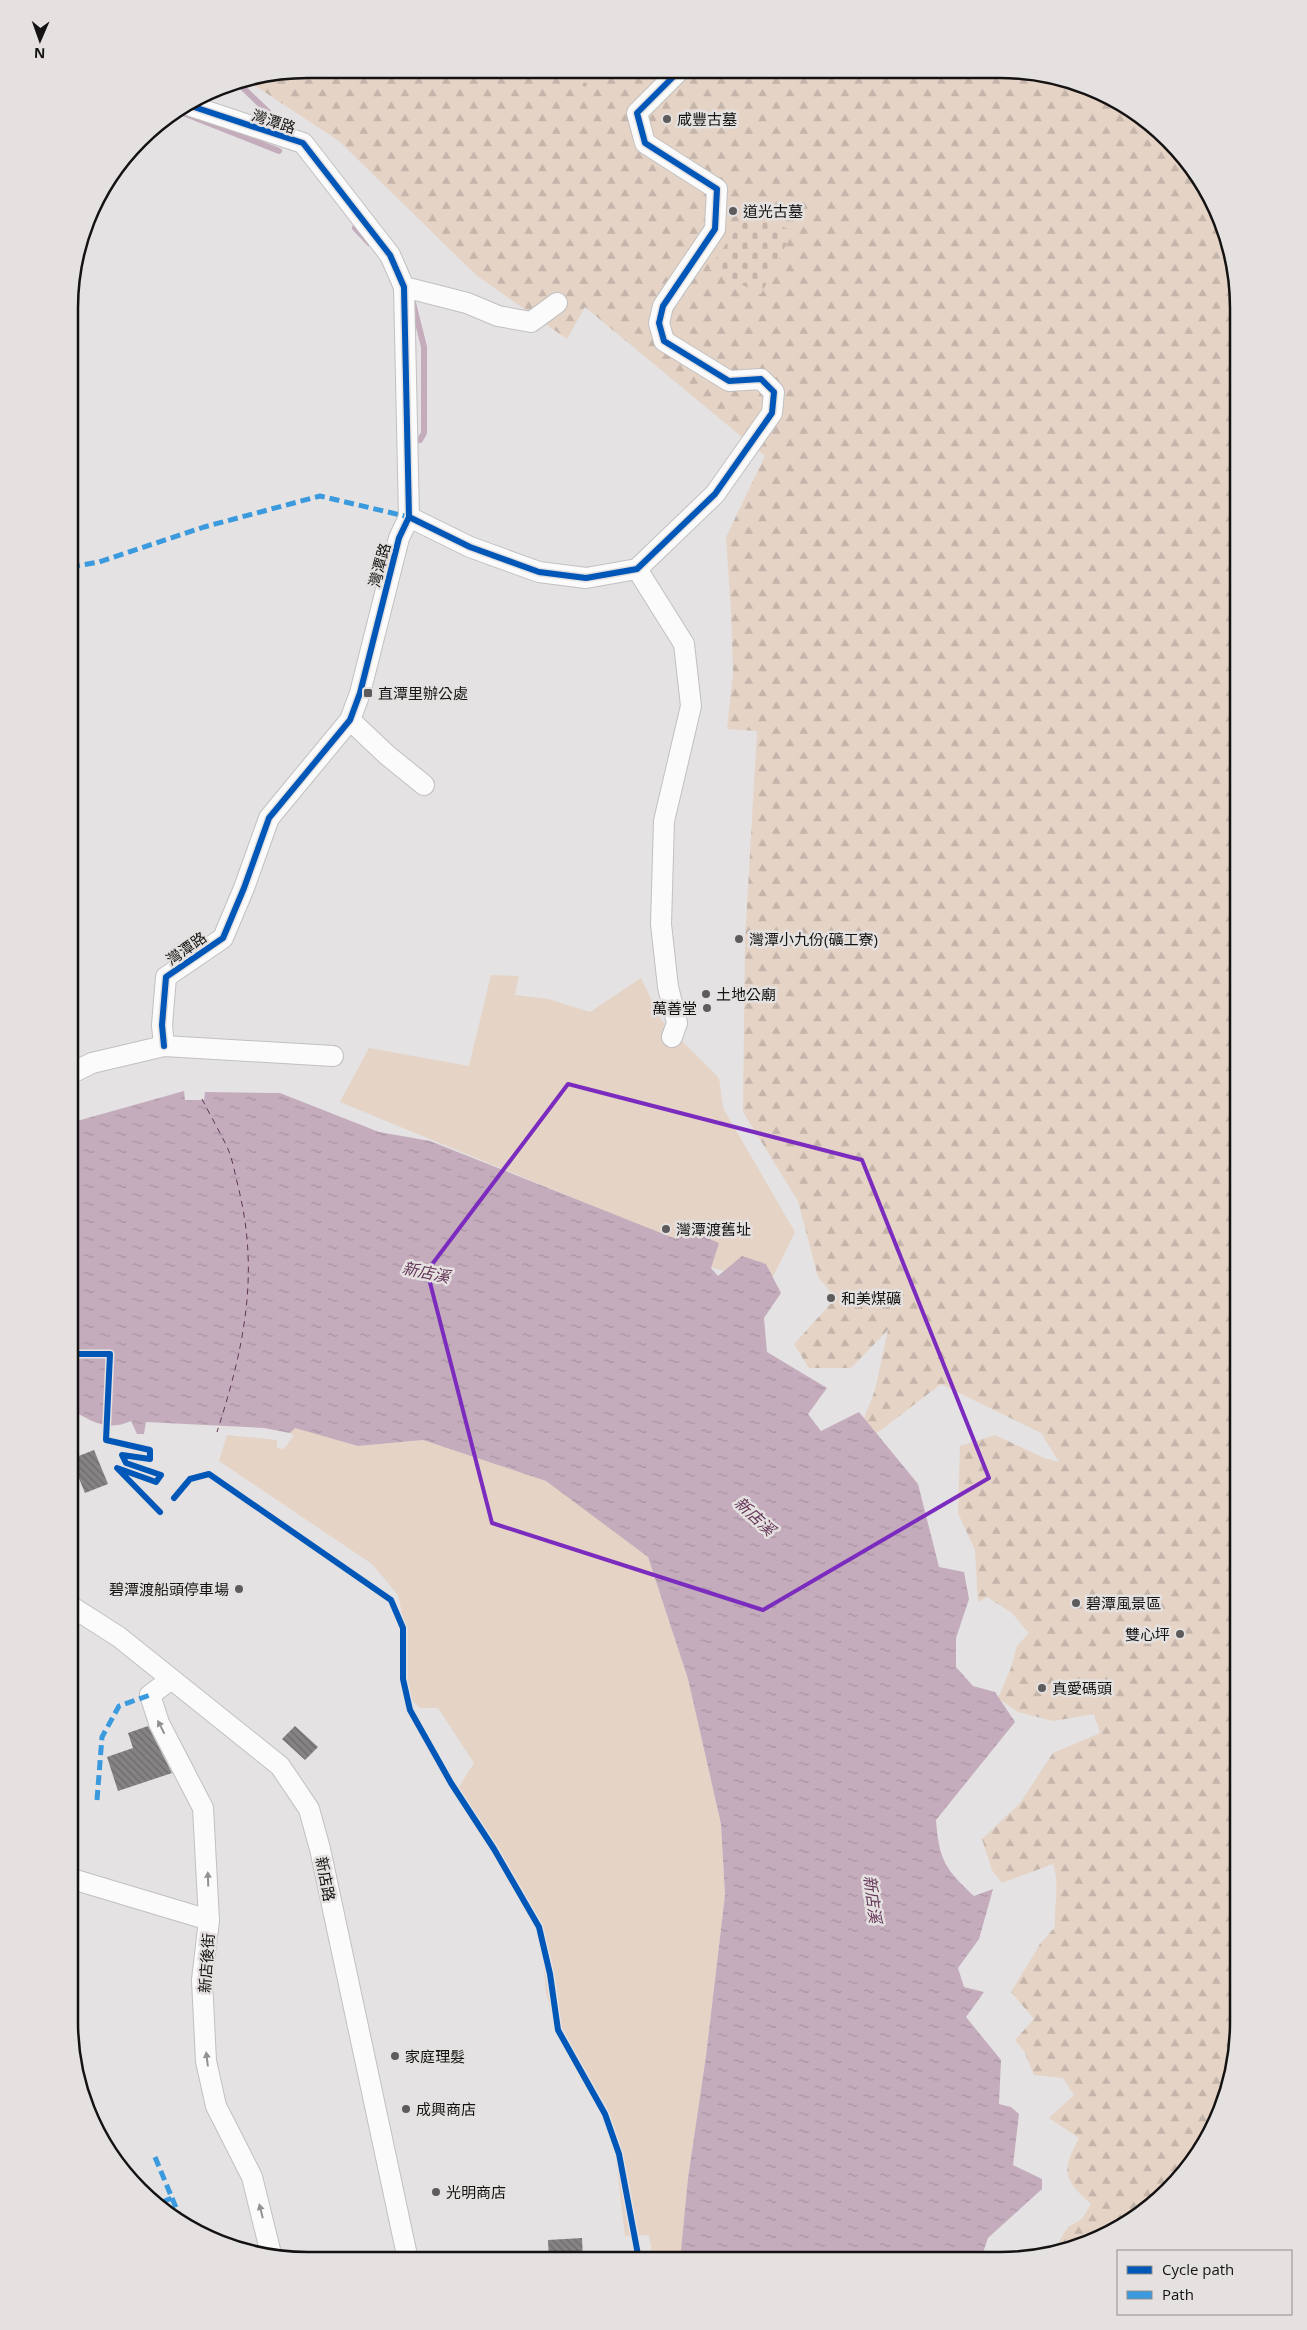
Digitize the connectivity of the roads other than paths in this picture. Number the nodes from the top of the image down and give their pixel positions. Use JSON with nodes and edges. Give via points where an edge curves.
{"nodes":[{"id":1,"x":672,"y":78,"type":"edge"},
{"id":2,"x":195,"y":107,"type":"edge"},
{"id":3,"x":404,"y":287,"type":"junction"},
{"id":4,"x":557,"y":303,"type":"dead end"},
{"id":5,"x":409,"y":517,"type":"junction"},
{"id":6,"x":637,"y":569,"type":"junction"},
{"id":7,"x":350,"y":720,"type":"junction"},
{"id":8,"x":424,"y":785,"type":"dead end"},
{"id":9,"x":672,"y":1037,"type":"dead end"},
{"id":10,"x":164,"y":1046,"type":"junction"},
{"id":11,"x":333,"y":1056,"type":"dead end"},
{"id":12,"x":78,"y":1070,"type":"edge"},
{"id":13,"x":78,"y":1611,"type":"edge"},
{"id":14,"x":170,"y":1680,"type":"junction"},
{"id":15,"x":78,"y":1881,"type":"edge"},
{"id":16,"x":209,"y":1920,"type":"junction"},
{"id":17,"x":270,"y":2249,"type":"edge"},
{"id":18,"x":406,"y":2252,"type":"edge"}],
"edges":[{"from":1,"to":6,"type":"street","via":[[637,113],[645,144],[717,189],[715,229],[663,306],[659,323],[664,340],[729,381],[761,379],[774,392],[772,412],[715,494]]},
{"from":2,"to":3,"type":"street","name":"灣潭路","via":[[303,143],[390,255]]},
{"from":3,"to":4,"type":"street","via":[[467,303],[498,316],[531,322]]},
{"from":3,"to":5,"type":"street","name":"灣潭路"},
{"from":5,"to":6,"type":"street","via":[[470,547],[539,572],[586,578]]},
{"from":5,"to":7,"type":"street","name":"灣潭路","via":[[399,538],[360,693]]},
{"from":6,"to":9,"type":"street","via":[[684,644],[691,706],[664,821],[661,924],[668,987],[677,1023]]},
{"from":7,"to":8,"type":"street"},
{"from":7,"to":10,"type":"street","name":"灣潭路","via":[[269,818],[223,938],[166,977],[162,1025]]},
{"from":10,"to":11,"type":"street"},
{"from":10,"to":12,"type":"street","via":[[92,1063]]},
{"from":13,"to":14,"type":"street","name":"新店路","via":[[119,1637]]},
{"from":16,"to":14,"type":"street","name":"新店後街","one_way":true,"via":[[203,1808],[159,1723],[150,1695]]},
{"from":14,"to":18,"type":"street","name":"新店路","via":[[280,1766],[309,1809]]},
{"from":15,"to":16,"type":"street"},
{"from":17,"to":16,"type":"street","name":"新店後街","one_way":true,"via":[[252,2177],[216,2106],[206,2061],[202,1980]]}]}
